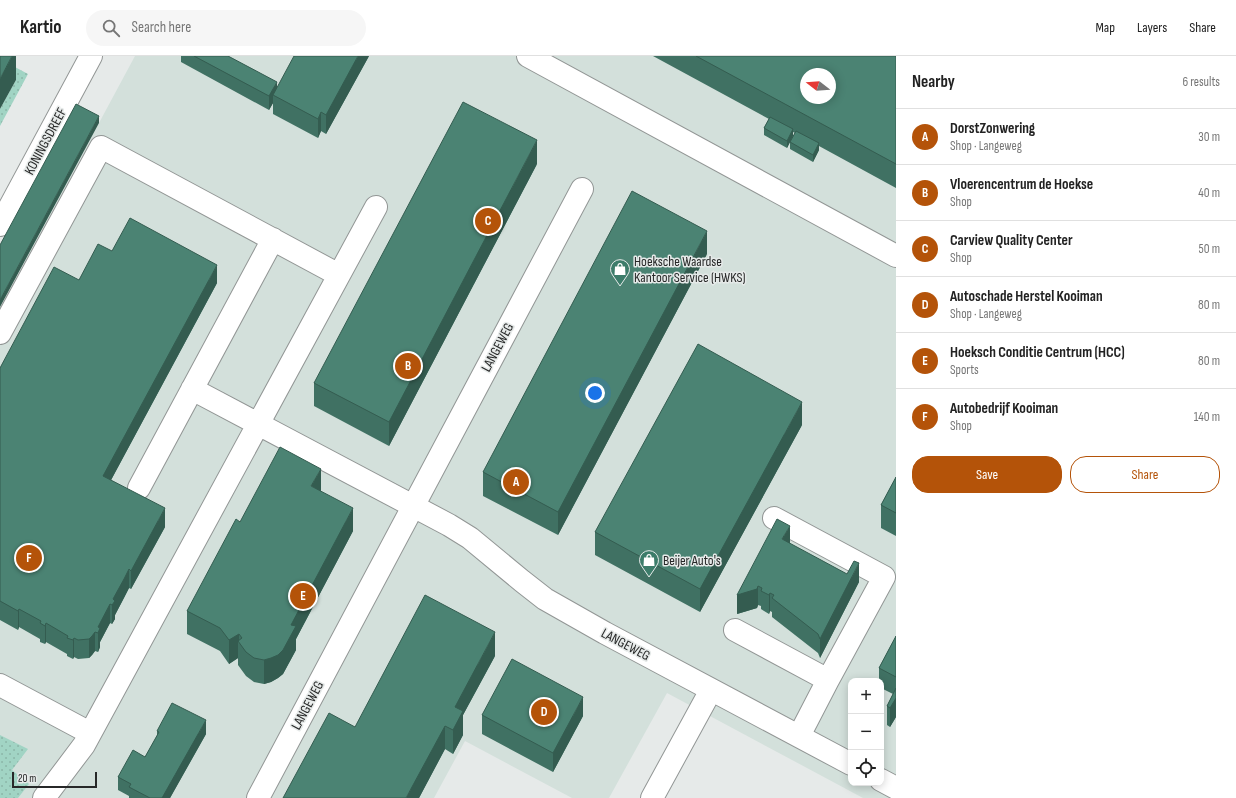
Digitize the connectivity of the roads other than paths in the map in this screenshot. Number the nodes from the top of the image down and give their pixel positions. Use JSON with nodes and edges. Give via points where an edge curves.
{"nodes":[{"id":1,"x":91,"y":56,"type":"edge"},
{"id":2,"x":528,"y":56,"type":"edge"},
{"id":3,"x":582,"y":189,"type":"dead end"},
{"id":4,"x":376,"y":206,"type":"dead end"},
{"id":5,"x":2,"y":216,"type":"edge"},
{"id":6,"x":273,"y":239,"type":"junction"},
{"id":7,"x":896,"y":256,"type":"edge"},
{"id":8,"x":339,"y":275,"type":"junction"},
{"id":9,"x":0,"y":333,"type":"edge"},
{"id":10,"x":192,"y":389,"type":"junction"},
{"id":11,"x":258,"y":424,"type":"junction"},
{"id":12,"x":139,"y":488,"type":"dead end"},
{"id":13,"x":413,"y":506,"type":"junction"},
{"id":14,"x":774,"y":518,"type":"dead end"},
{"id":15,"x":735,"y":630,"type":"dead end"},
{"id":16,"x":828,"y":680,"type":"junction"},
{"id":17,"x":0,"y":685,"type":"edge"},
{"id":18,"x":711,"y":690,"type":"junction"},
{"id":19,"x":90,"y":734,"type":"junction"},
{"id":20,"x":798,"y":736,"type":"junction"},
{"id":21,"x":848,"y":762,"type":"edge"},
{"id":22,"x":884,"y":782,"type":"edge"},
{"id":23,"x":896,"y":788,"type":"edge"},
{"id":24,"x":44,"y":798,"type":"edge"},
{"id":25,"x":258,"y":798,"type":"edge"},
{"id":26,"x":652,"y":798,"type":"edge"}],
"edges":[{"from":1,"to":5,"type":"street","name":"KONINGSDREEF"},
{"from":2,"to":7,"type":"street"},
{"from":3,"to":13,"type":"street","name":"LANGEWEG"},
{"from":4,"to":8,"type":"street"},
{"from":6,"to":8,"type":"street"},
{"from":6,"to":9,"type":"street","via":[[101,147]]},
{"from":6,"to":10,"type":"street"},
{"from":8,"to":11,"type":"street"},
{"from":10,"to":11,"type":"street","name":"LANGEWEG"},
{"from":10,"to":12,"type":"street"},
{"from":11,"to":13,"type":"street","name":"LANGEWEG"},
{"from":11,"to":19,"type":"street"},
{"from":13,"to":18,"type":"street","name":"LANGEWEG","via":[[470,538],[545,599]]},
{"from":13,"to":25,"type":"street","name":"LANGEWEG"},
{"from":14,"to":16,"type":"street","via":[[884,577]]},
{"from":15,"to":16,"type":"street"},
{"from":16,"to":20,"type":"street"},
{"from":17,"to":19,"type":"street"},
{"from":18,"to":20,"type":"street","name":"LANGEWEG"},
{"from":18,"to":26,"type":"street"},
{"from":19,"to":24,"type":"street","via":[[75,759]]},
{"from":20,"to":21,"type":"street","name":"LANGEWEG"},
{"from":22,"to":23,"type":"street"}]}
